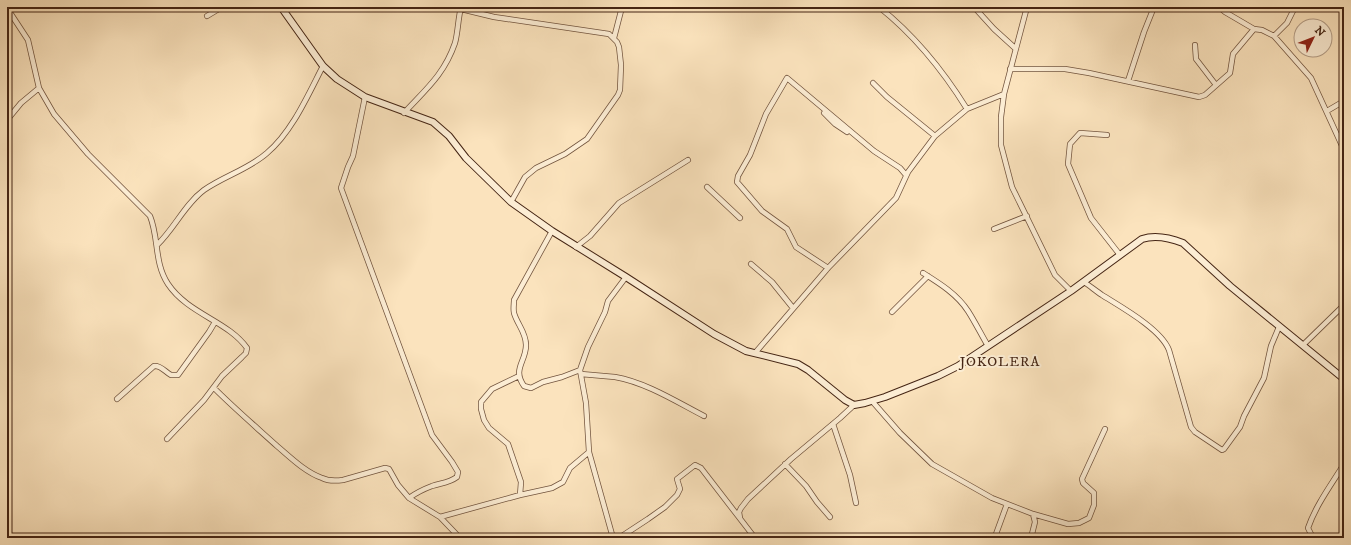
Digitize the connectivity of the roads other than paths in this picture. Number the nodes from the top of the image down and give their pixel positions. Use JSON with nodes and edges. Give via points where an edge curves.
{"nodes":[{"id":1,"x":222,"y":7,"type":"edge"},
{"id":2,"x":281,"y":7,"type":"edge"},
{"id":3,"x":622,"y":7,"type":"edge"},
{"id":4,"x":879,"y":7,"type":"edge"},
{"id":5,"x":974,"y":7,"type":"edge"},
{"id":6,"x":1027,"y":7,"type":"edge"},
{"id":7,"x":1154,"y":7,"type":"edge"},
{"id":8,"x":1219,"y":7,"type":"edge"},
{"id":9,"x":1295,"y":7,"type":"edge"},
{"id":10,"x":7,"y":8,"type":"edge"},
{"id":11,"x":461,"y":8,"type":"edge"},
{"id":12,"x":207,"y":16,"type":"dead end"},
{"id":13,"x":1254,"y":29,"type":"junction"},
{"id":14,"x":1274,"y":36,"type":"junction"},
{"id":15,"x":614,"y":38,"type":"junction"},
{"id":16,"x":1196,"y":45,"type":"dead end"},
{"id":17,"x":1016,"y":49,"type":"junction"},
{"id":18,"x":323,"y":66,"type":"junction"},
{"id":19,"x":1010,"y":69,"type":"junction"},
{"id":20,"x":1128,"y":81,"type":"junction"},
{"id":21,"x":873,"y":83,"type":"dead end"},
{"id":22,"x":1216,"y":85,"type":"junction"},
{"id":23,"x":39,"y":88,"type":"junction"},
{"id":24,"x":1004,"y":94,"type":"junction"},
{"id":25,"x":811,"y":95,"type":"dead end"},
{"id":26,"x":365,"y":97,"type":"junction"},
{"id":27,"x":1344,"y":101,"type":"edge"},
{"id":28,"x":967,"y":109,"type":"junction"},
{"id":29,"x":1327,"y":111,"type":"junction"},
{"id":30,"x":404,"y":113,"type":"junction"},
{"id":31,"x":7,"y":120,"type":"edge"},
{"id":32,"x":849,"y":133,"type":"dead end"},
{"id":33,"x":1107,"y":135,"type":"dead end"},
{"id":34,"x":935,"y":136,"type":"junction"},
{"id":35,"x":1344,"y":150,"type":"edge"},
{"id":36,"x":688,"y":160,"type":"dead end"},
{"id":37,"x":906,"y":175,"type":"junction"},
{"id":38,"x":707,"y":187,"type":"dead end"},
{"id":39,"x":511,"y":202,"type":"junction"},
{"id":40,"x":1027,"y":216,"type":"junction"},
{"id":41,"x":740,"y":218,"type":"dead end"},
{"id":42,"x":994,"y":229,"type":"dead end"},
{"id":43,"x":552,"y":231,"type":"junction"},
{"id":44,"x":157,"y":245,"type":"junction"},
{"id":45,"x":576,"y":247,"type":"junction"},
{"id":46,"x":1120,"y":255,"type":"junction"},
{"id":47,"x":751,"y":264,"type":"dead end"},
{"id":48,"x":828,"y":268,"type":"junction"},
{"id":49,"x":923,"y":273,"type":"dead end"},
{"id":50,"x":928,"y":276,"type":"junction"},
{"id":51,"x":626,"y":277,"type":"junction"},
{"id":52,"x":1084,"y":282,"type":"junction"},
{"id":53,"x":1071,"y":291,"type":"junction"},
{"id":54,"x":1344,"y":305,"type":"edge"},
{"id":55,"x":793,"y":308,"type":"junction"},
{"id":56,"x":892,"y":312,"type":"dead end"},
{"id":57,"x":215,"y":322,"type":"junction"},
{"id":58,"x":1279,"y":327,"type":"junction"},
{"id":59,"x":1303,"y":345,"type":"junction"},
{"id":60,"x":988,"y":346,"type":"junction"},
{"id":61,"x":755,"y":354,"type":"junction"},
{"id":62,"x":580,"y":372,"type":"junction"},
{"id":63,"x":519,"y":376,"type":"junction"},
{"id":64,"x":1344,"y":379,"type":"edge"},
{"id":65,"x":214,"y":388,"type":"junction"},
{"id":66,"x":117,"y":399,"type":"dead end"},
{"id":67,"x":872,"y":401,"type":"junction"},
{"id":68,"x":854,"y":405,"type":"junction"},
{"id":69,"x":704,"y":416,"type":"dead end"},
{"id":70,"x":833,"y":424,"type":"junction"},
{"id":71,"x":1105,"y":429,"type":"dead end"},
{"id":72,"x":167,"y":439,"type":"dead end"},
{"id":73,"x":589,"y":452,"type":"junction"},
{"id":74,"x":785,"y":464,"type":"junction"},
{"id":75,"x":1344,"y":464,"type":"edge"},
{"id":76,"x":520,"y":495,"type":"junction"},
{"id":77,"x":409,"y":498,"type":"junction"},
{"id":78,"x":856,"y":503,"type":"dead end"},
{"id":79,"x":1007,"y":504,"type":"junction"},
{"id":80,"x":1033,"y":514,"type":"junction"},
{"id":81,"x":440,"y":517,"type":"junction"},
{"id":82,"x":830,"y":517,"type":"dead end"},
{"id":83,"x":740,"y":520,"type":"junction"},
{"id":84,"x":460,"y":538,"type":"edge"},
{"id":85,"x":613,"y":538,"type":"edge"},
{"id":86,"x":619,"y":538,"type":"edge"},
{"id":87,"x":755,"y":538,"type":"edge"},
{"id":88,"x":991,"y":538,"type":"edge"},
{"id":89,"x":1031,"y":538,"type":"edge"},
{"id":90,"x":1313,"y":538,"type":"edge"}],
"edges":[{"from":1,"to":12,"type":"street"},
{"from":2,"to":18,"type":"street"},
{"from":3,"to":15,"type":"street"},
{"from":4,"to":28,"type":"street","via":[[909,33],[956,91]]},
{"from":5,"to":17,"type":"street"},
{"from":6,"to":17,"type":"street"},
{"from":7,"to":20,"type":"street"},
{"from":8,"to":13,"type":"street"},
{"from":9,"to":14,"type":"street","via":[[1287,23]]},
{"from":10,"to":23,"type":"street","via":[[28,40]]},
{"from":11,"to":15,"type":"street","via":[[494,17],[609,34]]},
{"from":11,"to":30,"type":"street","via":[[455,42],[444,66],[436,80]]},
{"from":13,"to":14,"type":"street"},
{"from":13,"to":22,"type":"street","via":[[1233,54],[1231,72]]},
{"from":14,"to":29,"type":"street","via":[[1312,79]]},
{"from":15,"to":39,"type":"street","via":[[620,54],[618,95],[588,139],[536,168],[525,177]]},
{"from":16,"to":22,"type":"street","via":[[1196,59]]},
{"from":17,"to":19,"type":"street"},
{"from":18,"to":26,"type":"street","via":[[337,79]]},
{"from":18,"to":44,"type":"street","via":[[291,124],[275,145],[257,160],[204,190]]},
{"from":19,"to":20,"type":"street","via":[[1066,69]]},
{"from":19,"to":24,"type":"street"},
{"from":20,"to":22,"type":"street","via":[[1199,98],[1205,96]]},
{"from":21,"to":34,"type":"street","via":[[887,98]]},
{"from":23,"to":31,"type":"street","via":[[21,103]]},
{"from":23,"to":44,"type":"street","via":[[54,114],[88,154],[150,216]]},
{"from":24,"to":28,"type":"street"},
{"from":24,"to":40,"type":"street","via":[[1001,145],[1012,187]]},
{"from":25,"to":32,"type":"street","via":[[835,124]]},
{"from":26,"to":30,"type":"street"},
{"from":26,"to":77,"type":"street","via":[[353,156],[341,188],[432,435],[458,472],[457,477],[449,482],[426,488]]},
{"from":27,"to":29,"type":"street"},
{"from":28,"to":34,"type":"street"},
{"from":29,"to":35,"type":"street"},
{"from":30,"to":39,"type":"street","via":[[433,122]]},
{"from":33,"to":46,"type":"street","via":[[1080,133],[1070,144],[1068,164],[1091,218]]},
{"from":34,"to":37,"type":"street"},
{"from":36,"to":45,"type":"street","via":[[618,203],[590,236]]},
{"from":37,"to":48,"type":"street","via":[[896,198]]},
{"from":37,"to":48,"type":"street","via":[[787,78],[766,114],[737,182],[762,211],[786,229],[796,247]]},
{"from":38,"to":41,"type":"street"},
{"from":39,"to":43,"type":"street"},
{"from":40,"to":42,"type":"street"},
{"from":40,"to":53,"type":"street","via":[[1055,275]]},
{"from":43,"to":45,"type":"street"},
{"from":43,"to":63,"type":"street","via":[[514,300],[514,311],[523,330],[526,346],[518,371]]},
{"from":44,"to":57,"type":"street","via":[[158,261],[169,285],[193,308]]},
{"from":45,"to":51,"type":"street"},
{"from":46,"to":52,"type":"street"},
{"from":46,"to":58,"type":"street","via":[[1142,239],[1151,236],[1183,243]]},
{"from":47,"to":55,"type":"street","via":[[772,282]]},
{"from":48,"to":55,"type":"street"},
{"from":49,"to":50,"type":"street"},
{"from":50,"to":56,"type":"street"},
{"from":50,"to":60,"type":"street","via":[[947,288],[968,310]]},
{"from":51,"to":61,"type":"street","via":[[714,334],[740,349]]},
{"from":51,"to":62,"type":"street","via":[[608,301]]},
{"from":52,"to":53,"type":"street"},
{"from":52,"to":58,"type":"street","via":[[1160,336],[1169,350],[1191,427],[1222,450],[1240,427],[1264,378],[1271,346]]},
{"from":53,"to":60,"type":"street"},
{"from":54,"to":59,"type":"street"},
{"from":55,"to":61,"type":"street"},
{"from":57,"to":65,"type":"street","via":[[244,343],[247,350]]},
{"from":57,"to":66,"type":"street","via":[[178,375],[171,375],[161,367],[154,366]]},
{"from":58,"to":59,"type":"street"},
{"from":59,"to":64,"type":"street"},
{"from":60,"to":67,"type":"street","via":[[938,376]]},
{"from":61,"to":68,"type":"street","via":[[798,364]]},
{"from":62,"to":63,"type":"street","via":[[531,388],[524,386]]},
{"from":62,"to":69,"type":"street","via":[[628,381]]},
{"from":62,"to":73,"type":"street","via":[[586,403]]},
{"from":63,"to":76,"type":"street","via":[[492,389],[481,402],[481,409],[489,428],[508,444],[521,482]]},
{"from":65,"to":72,"type":"street"},
{"from":65,"to":77,"type":"street","via":[[290,457],[315,475],[330,480],[343,480],[384,468],[389,470]]},
{"from":67,"to":68,"type":"street"},
{"from":67,"to":79,"type":"street","via":[[932,464]]},
{"from":68,"to":70,"type":"street"},
{"from":70,"to":74,"type":"street"},
{"from":70,"to":78,"type":"street","via":[[850,475]]},
{"from":71,"to":80,"type":"street","via":[[1082,479],[1094,493],[1094,505],[1089,518],[1079,523],[1068,524]]},
{"from":73,"to":76,"type":"street","via":[[570,468],[559,485]]},
{"from":73,"to":85,"type":"street"},
{"from":74,"to":82,"type":"street"},
{"from":74,"to":83,"type":"street","via":[[748,498],[739,512]]},
{"from":75,"to":90,"type":"street","via":[[1312,516],[1308,528]]},
{"from":76,"to":81,"type":"street"},
{"from":77,"to":81,"type":"street"},
{"from":79,"to":80,"type":"street"},
{"from":79,"to":88,"type":"street","via":[[996,534]]},
{"from":80,"to":89,"type":"street","via":[[1035,522]]},
{"from":81,"to":84,"type":"street"},
{"from":83,"to":86,"type":"street","via":[[701,468],[695,465],[677,479],[680,489],[677,496]]},
{"from":83,"to":87,"type":"street"}]}
